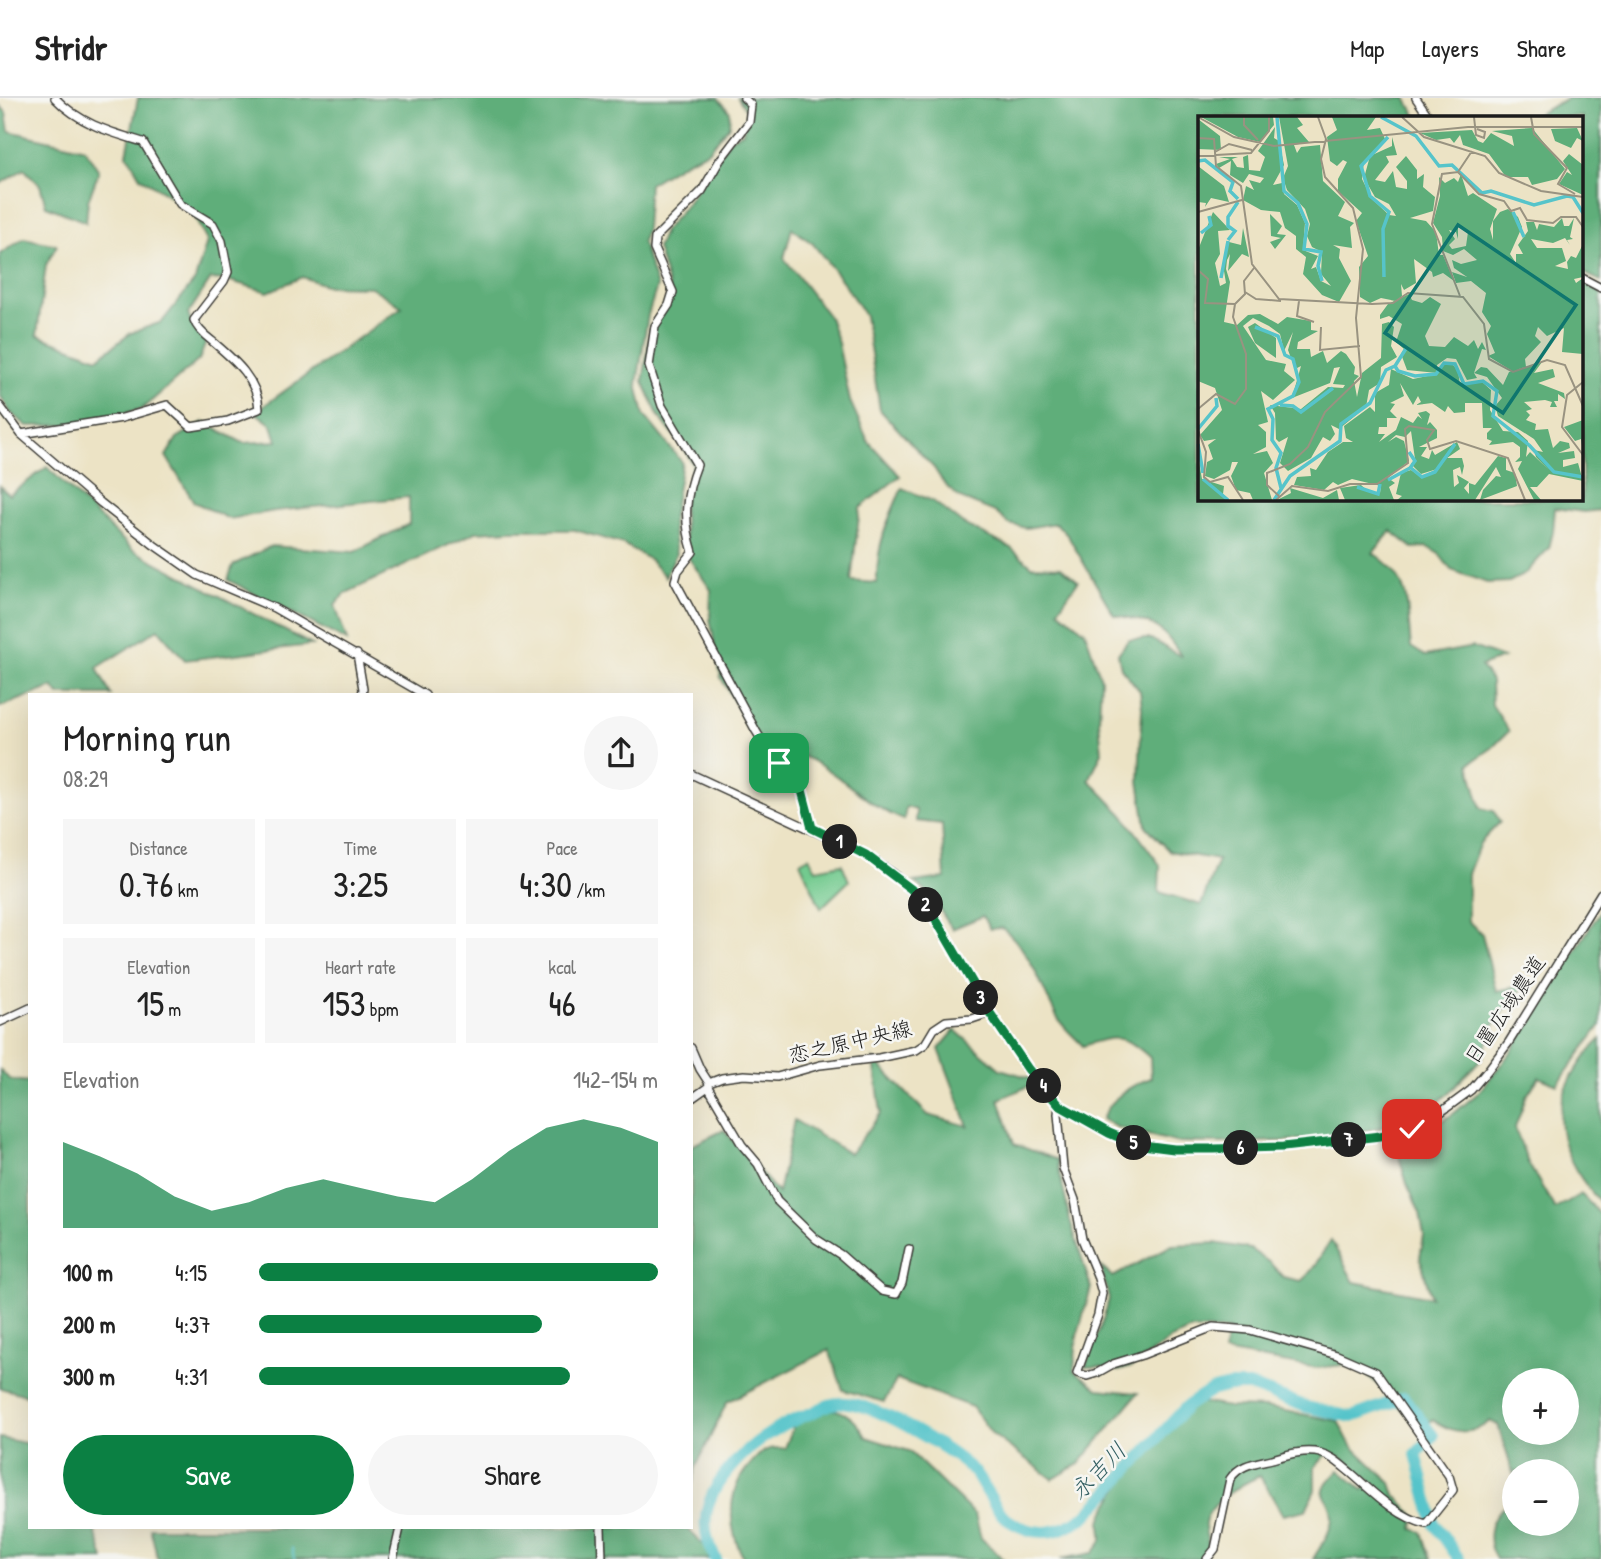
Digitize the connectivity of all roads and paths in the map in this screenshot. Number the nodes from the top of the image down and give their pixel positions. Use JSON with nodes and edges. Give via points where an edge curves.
{"nodes":[{"id":1,"x":55,"y":98,"type":"edge"},
{"id":2,"x":744,"y":98,"type":"edge"},
{"id":3,"x":1416,"y":98,"type":"edge"},
{"id":4,"x":1428,"y":116,"type":"edge"},
{"id":5,"x":1584,"y":279,"type":"edge"},
{"id":6,"x":1601,"y":288,"type":"edge"},
{"id":7,"x":0,"y":406,"type":"edge"},
{"id":8,"x":21,"y":434,"type":"junction"},
{"id":9,"x":357,"y":654,"type":"junction"},
{"id":10,"x":362,"y":693,"type":"edge"},
{"id":11,"x":422,"y":693,"type":"edge"},
{"id":12,"x":693,"y":775,"type":"edge"},
{"id":13,"x":812,"y":828,"type":"junction"},
{"id":14,"x":1601,"y":893,"type":"edge"},
{"id":15,"x":28,"y":1009,"type":"edge"},
{"id":16,"x":990,"y":1013,"type":"junction"},
{"id":17,"x":0,"y":1022,"type":"edge"},
{"id":18,"x":693,"y":1053,"type":"edge"},
{"id":19,"x":708,"y":1085,"type":"junction"},
{"id":20,"x":693,"y":1097,"type":"edge"},
{"id":21,"x":1059,"y":1105,"type":"junction"},
{"id":22,"x":909,"y":1249,"type":"dead end"},
{"id":23,"x":400,"y":1529,"type":"edge"},
{"id":24,"x":601,"y":1529,"type":"edge"},
{"id":25,"x":393,"y":1559,"type":"edge"},
{"id":26,"x":602,"y":1559,"type":"edge"},
{"id":27,"x":1207,"y":1559,"type":"edge"}],
"edges":[{"from":1,"to":8,"type":"street","via":[[94,127],[143,142],[180,204],[219,231],[228,272],[194,320],[240,365],[259,410],[228,421],[191,426],[167,405],[122,418]]},
{"from":2,"to":13,"type":"street","via":[[751,105],[749,122],[702,191],[655,238],[654,249],[673,292],[656,326],[649,366],[662,407],[697,465],[686,505],[693,552],[674,581],[755,731],[770,754],[799,779]]},
{"from":3,"to":4,"type":"street"},
{"from":5,"to":6,"type":"street"},
{"from":7,"to":8,"type":"street"},
{"from":8,"to":9,"type":"street","via":[[101,503],[197,575],[274,608]]},
{"from":9,"to":10,"type":"street"},
{"from":9,"to":11,"type":"street"},
{"from":12,"to":13,"type":"street","name":"日置広域農道"},
{"from":13,"to":16,"type":"street","name":"日置広域農道","via":[[866,855],[911,889],[931,911]]},
{"from":14,"to":21,"type":"street","name":"日置広域農道","via":[[1488,1070],[1452,1105],[1412,1129],[1283,1147],[1174,1149],[1135,1144]]},
{"from":15,"to":17,"type":"street"},
{"from":16,"to":19,"type":"street","name":"恋之原中央線","via":[[946,1021],[916,1050],[820,1065],[777,1077],[744,1074]]},
{"from":16,"to":21,"type":"street","name":"日置広域農道"},
{"from":18,"to":19,"type":"street"},
{"from":19,"to":20,"type":"street"},
{"from":19,"to":22,"type":"street","via":[[777,1200],[816,1239],[882,1291],[896,1294]]},
{"from":21,"to":27,"type":"street","via":[[1063,1168],[1102,1293],[1077,1373],[1097,1373],[1213,1327],[1250,1329],[1376,1372],[1450,1476],[1453,1490],[1426,1524],[1388,1505],[1339,1463],[1318,1452],[1287,1454],[1244,1466],[1230,1479],[1215,1549]]},
{"from":23,"to":25,"type":"street"},
{"from":24,"to":26,"type":"street"}]}
